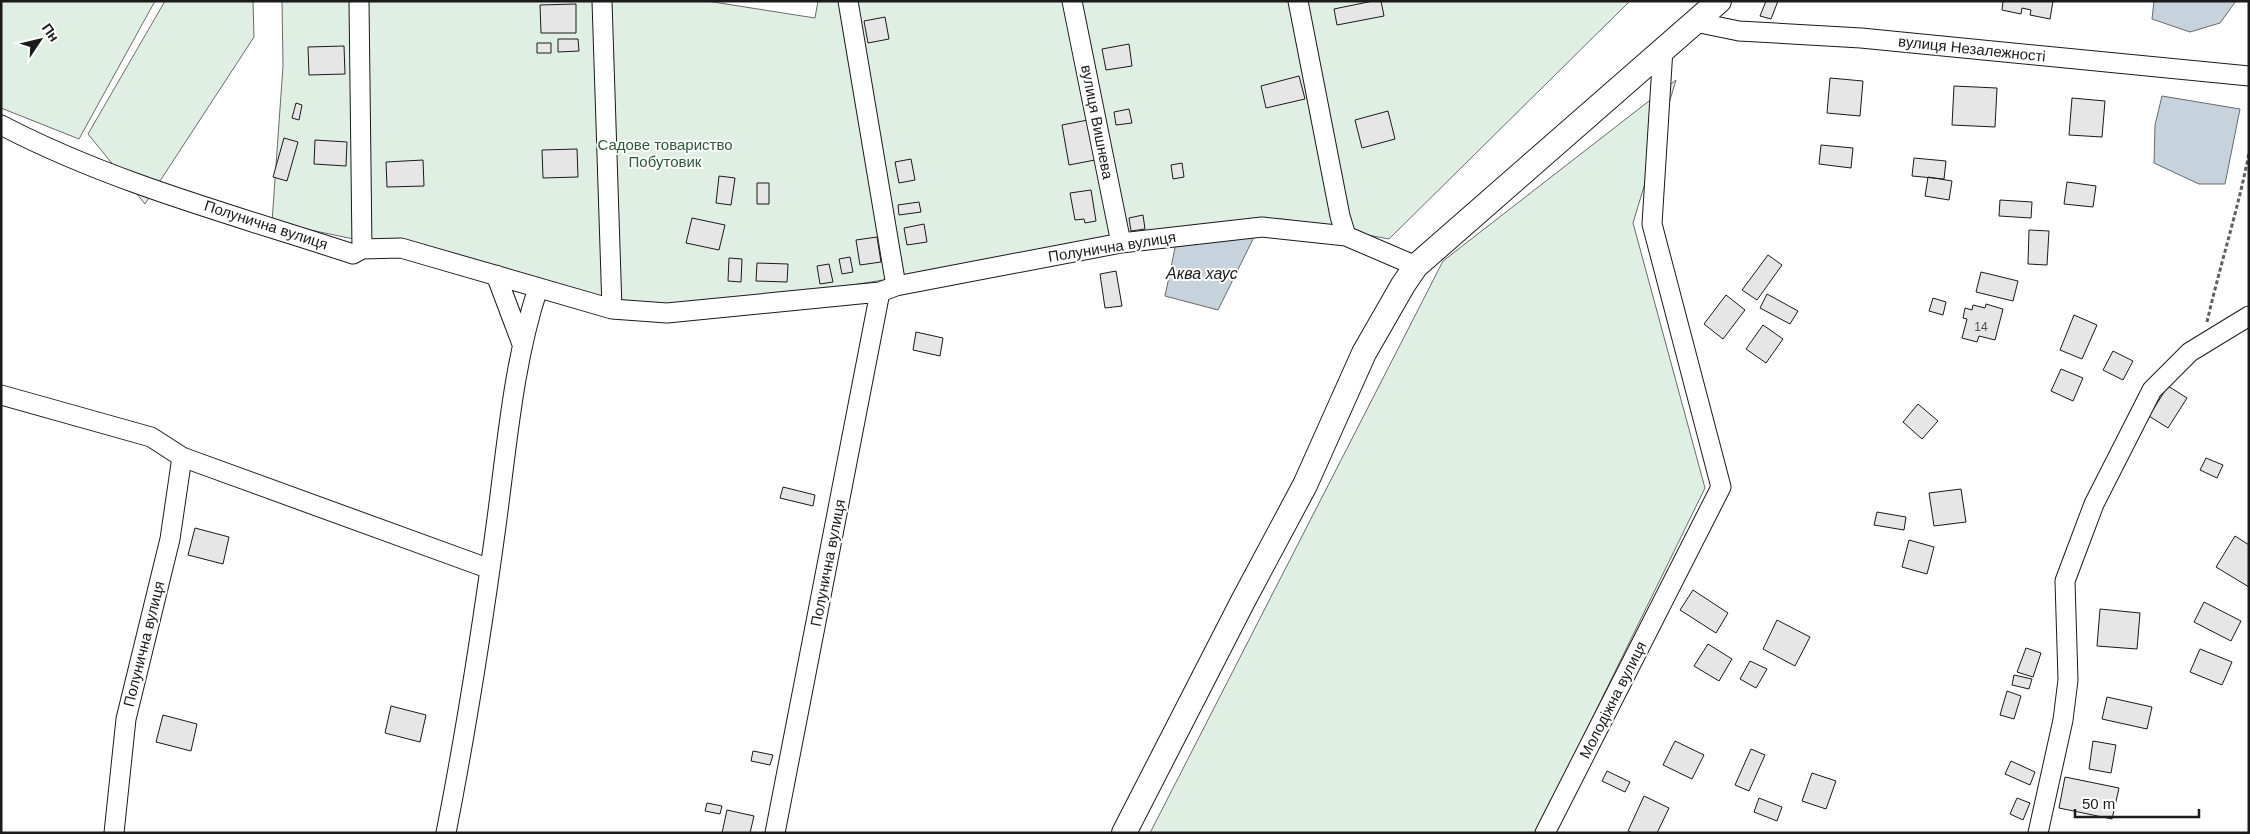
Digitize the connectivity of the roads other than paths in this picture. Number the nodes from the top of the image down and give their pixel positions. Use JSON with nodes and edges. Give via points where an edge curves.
{"nodes":[{"id":1,"x":359,"y":1,"type":"edge"},
{"id":2,"x":602,"y":1,"type":"edge"},
{"id":3,"x":848,"y":1,"type":"edge"},
{"id":4,"x":1072,"y":1,"type":"edge"},
{"id":5,"x":1298,"y":1,"type":"edge"},
{"id":6,"x":1719,"y":1,"type":"edge"},
{"id":7,"x":1695,"y":22,"type":"junction"},
{"id":8,"x":1663,"y":49,"type":"junction"},
{"id":9,"x":2249,"y":76,"type":"edge"},
{"id":10,"x":1,"y":125,"type":"edge"},
{"id":11,"x":1346,"y":236,"type":"junction"},
{"id":12,"x":1121,"y":243,"type":"junction"},
{"id":13,"x":362,"y":249,"type":"junction"},
{"id":14,"x":1416,"y":266,"type":"junction"},
{"id":15,"x":496,"y":275,"type":"junction"},
{"id":16,"x":538,"y":288,"type":"junction"},
{"id":17,"x":888,"y":289,"type":"junction"},
{"id":18,"x":612,"y":309,"type":"junction"},
{"id":19,"x":2249,"y":316,"type":"edge"},
{"id":20,"x":522,"y":345,"type":"junction"},
{"id":21,"x":1,"y":395,"type":"edge"},
{"id":22,"x":182,"y":457,"type":"junction"},
{"id":23,"x":490,"y":569,"type":"junction"},
{"id":24,"x":114,"y":833,"type":"edge"},
{"id":25,"x":446,"y":833,"type":"edge"},
{"id":26,"x":775,"y":833,"type":"edge"},
{"id":27,"x":1124,"y":833,"type":"edge"},
{"id":28,"x":1545,"y":833,"type":"edge"},
{"id":29,"x":2038,"y":833,"type":"edge"}],
"edges":[{"from":1,"to":13,"type":"street"},
{"from":2,"to":18,"type":"street"},
{"from":3,"to":17,"type":"street"},
{"from":4,"to":12,"type":"street","name":"вулиця Вишнева"},
{"from":5,"to":11,"type":"street"},
{"from":6,"to":7,"type":"main road"},
{"from":7,"to":8,"type":"main road"},
{"from":7,"to":9,"type":"street","name":"вулиця Незалежності","via":[[1739,31],[1861,38]]},
{"from":8,"to":14,"type":"main road"},
{"from":8,"to":28,"type":"street","name":"Молодіжна вулиця","via":[[1652,224],[1721,487]]},
{"from":10,"to":13,"type":"street","name":"Полунична вулиця","via":[[116,177],[353,254]]},
{"from":11,"to":12,"type":"street","name":"Полунична вулиця","via":[[1262,227]]},
{"from":11,"to":14,"type":"street","name":"Полунична вулиця"},
{"from":12,"to":17,"type":"street","name":"Полунична вулиця"},
{"from":13,"to":15,"type":"street","name":"Полунична вулиця","via":[[400,248]]},
{"from":14,"to":27,"type":"main road","via":[[1364,353],[1305,485]]},
{"from":15,"to":16,"type":"street","name":"Полунична вулиця"},
{"from":15,"to":20,"type":"street"},
{"from":16,"to":18,"type":"street","name":"Полунична вулиця"},
{"from":16,"to":20,"type":"street"},
{"from":17,"to":18,"type":"street","name":"Полунична вулиця","via":[[667,313]]},
{"from":17,"to":26,"type":"street","name":"Полунична вулиця"},
{"from":19,"to":29,"type":"street","via":[[2190,352],[2152,390],[2094,504],[2064,581],[2068,680],[2063,720]]},
{"from":20,"to":23,"type":"street"},
{"from":21,"to":22,"type":"street","via":[[151,437]]},
{"from":22,"to":23,"type":"street"},
{"from":22,"to":24,"type":"street","name":"Полунична вулиця","via":[[170,539],[126,719]]},
{"from":23,"to":25,"type":"street"}]}
